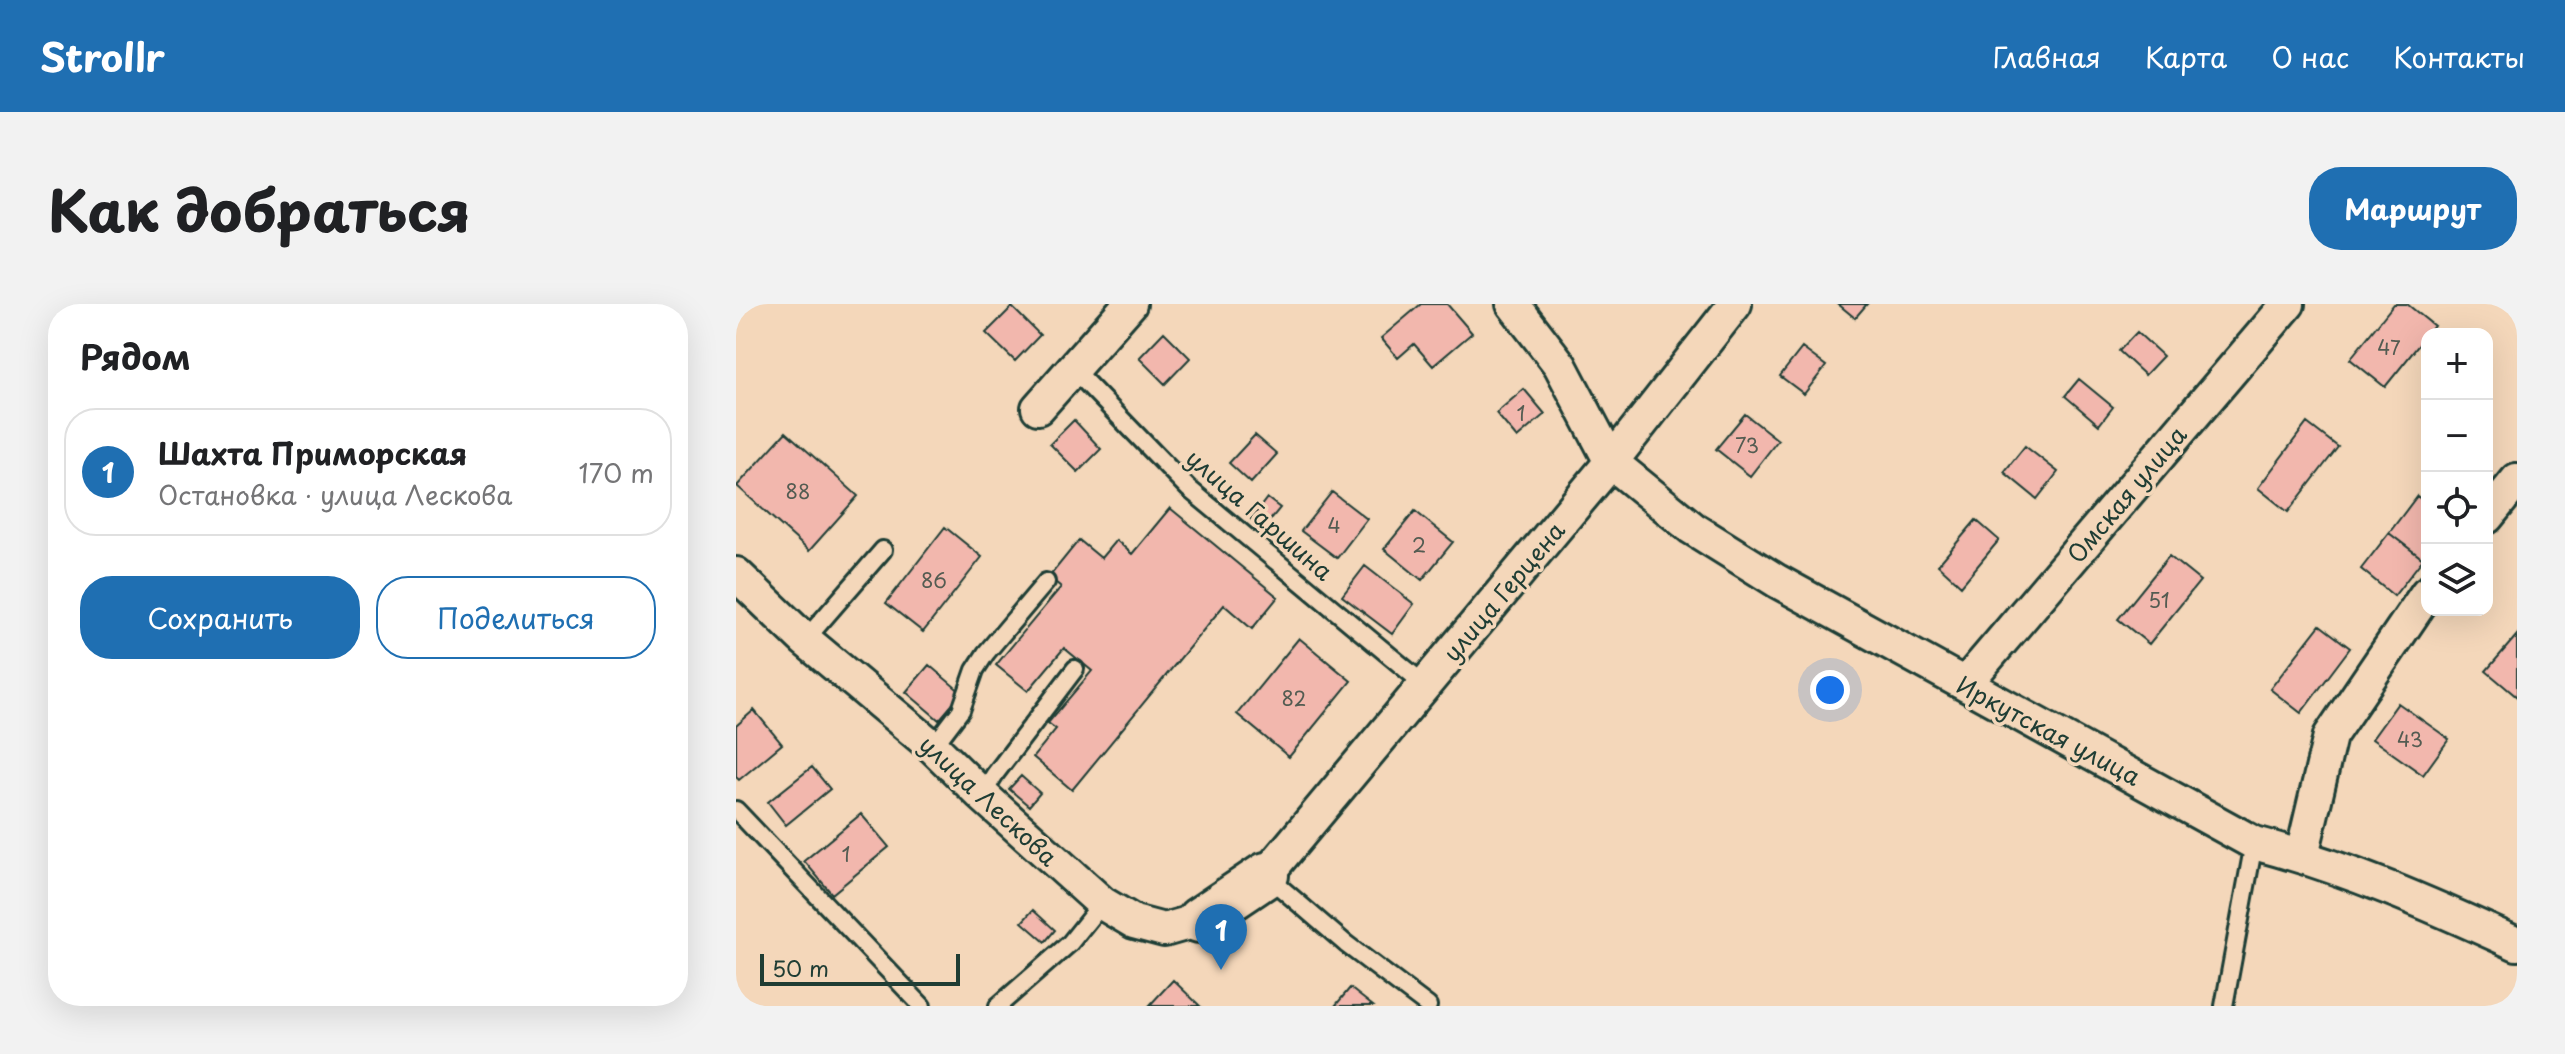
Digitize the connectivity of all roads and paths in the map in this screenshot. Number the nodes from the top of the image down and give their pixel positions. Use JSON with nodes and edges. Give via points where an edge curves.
{"nodes":[{"id":1,"x":1130,"y":304,"type":"edge"},
{"id":2,"x":1513,"y":304,"type":"edge"},
{"id":3,"x":1735,"y":304,"type":"edge"},
{"id":4,"x":2288,"y":304,"type":"edge"},
{"id":5,"x":1073,"y":369,"type":"junction"},
{"id":6,"x":1038,"y":408,"type":"dead end"},
{"id":7,"x":1611,"y":462,"type":"junction"},
{"id":8,"x":2517,"y":480,"type":"edge"},
{"id":9,"x":2493,"y":510,"type":"edge"},
{"id":10,"x":883,"y":550,"type":"dead end"},
{"id":11,"x":736,"y":574,"type":"edge"},
{"id":12,"x":1046,"y":582,"type":"dead end"},
{"id":13,"x":2421,"y":602,"type":"edge"},
{"id":14,"x":805,"y":640,"type":"junction"},
{"id":15,"x":1075,"y":669,"type":"dead end"},
{"id":16,"x":1965,"y":684,"type":"junction"},
{"id":17,"x":1425,"y":685,"type":"junction"},
{"id":18,"x":933,"y":747,"type":"junction"},
{"id":19,"x":982,"y":795,"type":"junction"},
{"id":20,"x":736,"y":810,"type":"edge"},
{"id":21,"x":2254,"y":843,"type":"junction"},
{"id":22,"x":2302,"y":855,"type":"junction"},
{"id":23,"x":1266,"y":875,"type":"junction"},
{"id":24,"x":1102,"y":903,"type":"junction"},
{"id":25,"x":1199,"y":920,"type":"joint"},
{"id":26,"x":2517,"y":944,"type":"edge"},
{"id":27,"x":922,"y":1006,"type":"edge"},
{"id":28,"x":998,"y":1006,"type":"edge"},
{"id":29,"x":1428,"y":1006,"type":"edge"},
{"id":30,"x":2224,"y":1006,"type":"edge"}],
"edges":[{"from":1,"to":5,"type":"street"},
{"from":2,"to":7,"type":"street","via":[[1560,365]]},
{"from":3,"to":7,"type":"street","name":"улица Герцена"},
{"from":4,"to":16,"type":"street","name":"Омская улица"},
{"from":5,"to":6,"type":"street"},
{"from":5,"to":17,"type":"lane","name":"улица Гаршина","via":[[1188,488]]},
{"from":7,"to":16,"type":"street","name":"Иркутская улица","via":[[1692,528]]},
{"from":7,"to":17,"type":"street","name":"улица Герцена"},
{"from":8,"to":9,"type":"street"},
{"from":10,"to":14,"type":"lane"},
{"from":11,"to":14,"type":"street","name":"улица Лескова"},
{"from":12,"to":18,"type":"lane","via":[[986,653],[961,710]]},
{"from":13,"to":22,"type":"street","via":[[2330,736]]},
{"from":14,"to":18,"type":"street","name":"улица Лескова"},
{"from":15,"to":19,"type":"lane"},
{"from":16,"to":21,"type":"street","name":"Иркутская улица"},
{"from":17,"to":23,"type":"street","name":"улица Герцена"},
{"from":18,"to":19,"type":"street","name":"улица Лескова"},
{"from":19,"to":24,"type":"street","name":"улица Лескова"},
{"from":20,"to":27,"type":"lane"},
{"from":21,"to":22,"type":"street","name":"Иркутская улица"},
{"from":21,"to":30,"type":"lane"},
{"from":22,"to":26,"type":"street","name":"Иркутская улица"},
{"from":23,"to":25,"type":"street","name":"улица Лескова"},
{"from":23,"to":29,"type":"lane"},
{"from":24,"to":25,"type":"street","name":"улица Лескова","via":[[1134,922],[1164,930]]},
{"from":24,"to":28,"type":"lane","via":[[1070,943]]}]}
